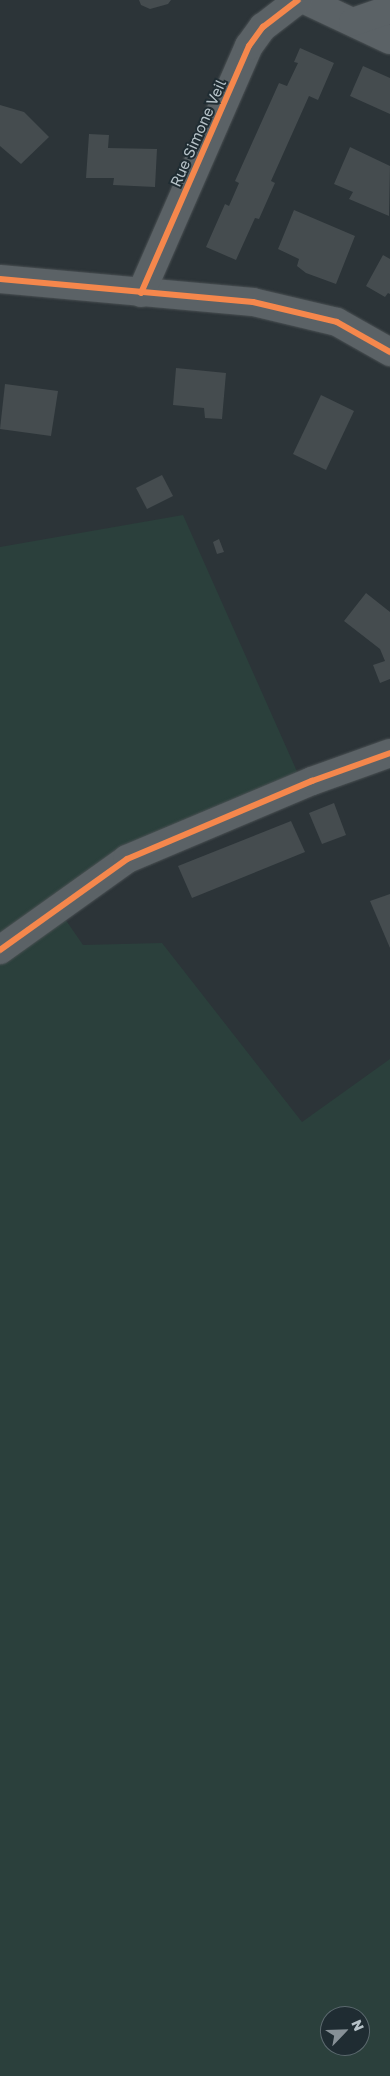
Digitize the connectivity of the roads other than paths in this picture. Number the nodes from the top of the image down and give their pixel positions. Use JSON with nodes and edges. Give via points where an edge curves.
{"nodes":[{"id":1,"x":298,"y":0,"type":"edge"},
{"id":2,"x":305,"y":0,"type":"edge"},
{"id":3,"x":390,"y":9,"type":"edge"},
{"id":4,"x":353,"y":22,"type":"junction"},
{"id":5,"x":390,"y":40,"type":"edge"},
{"id":6,"x":0,"y":279,"type":"edge"},
{"id":7,"x":141,"y":293,"type":"junction"},
{"id":8,"x":390,"y":352,"type":"edge"},
{"id":9,"x":390,"y":753,"type":"edge"},
{"id":10,"x":0,"y":950,"type":"edge"}],
"edges":[{"from":1,"to":7,"type":"street","name":"Rue Simone Veil","via":[[263,27],[249,46]]},
{"from":2,"to":4,"type":"street"},
{"from":3,"to":4,"type":"street"},
{"from":4,"to":5,"type":"street"},
{"from":6,"to":7,"type":"street"},
{"from":7,"to":8,"type":"street","via":[[253,302],[337,322]]},
{"from":9,"to":10,"type":"street","via":[[312,781],[127,859]]}]}
